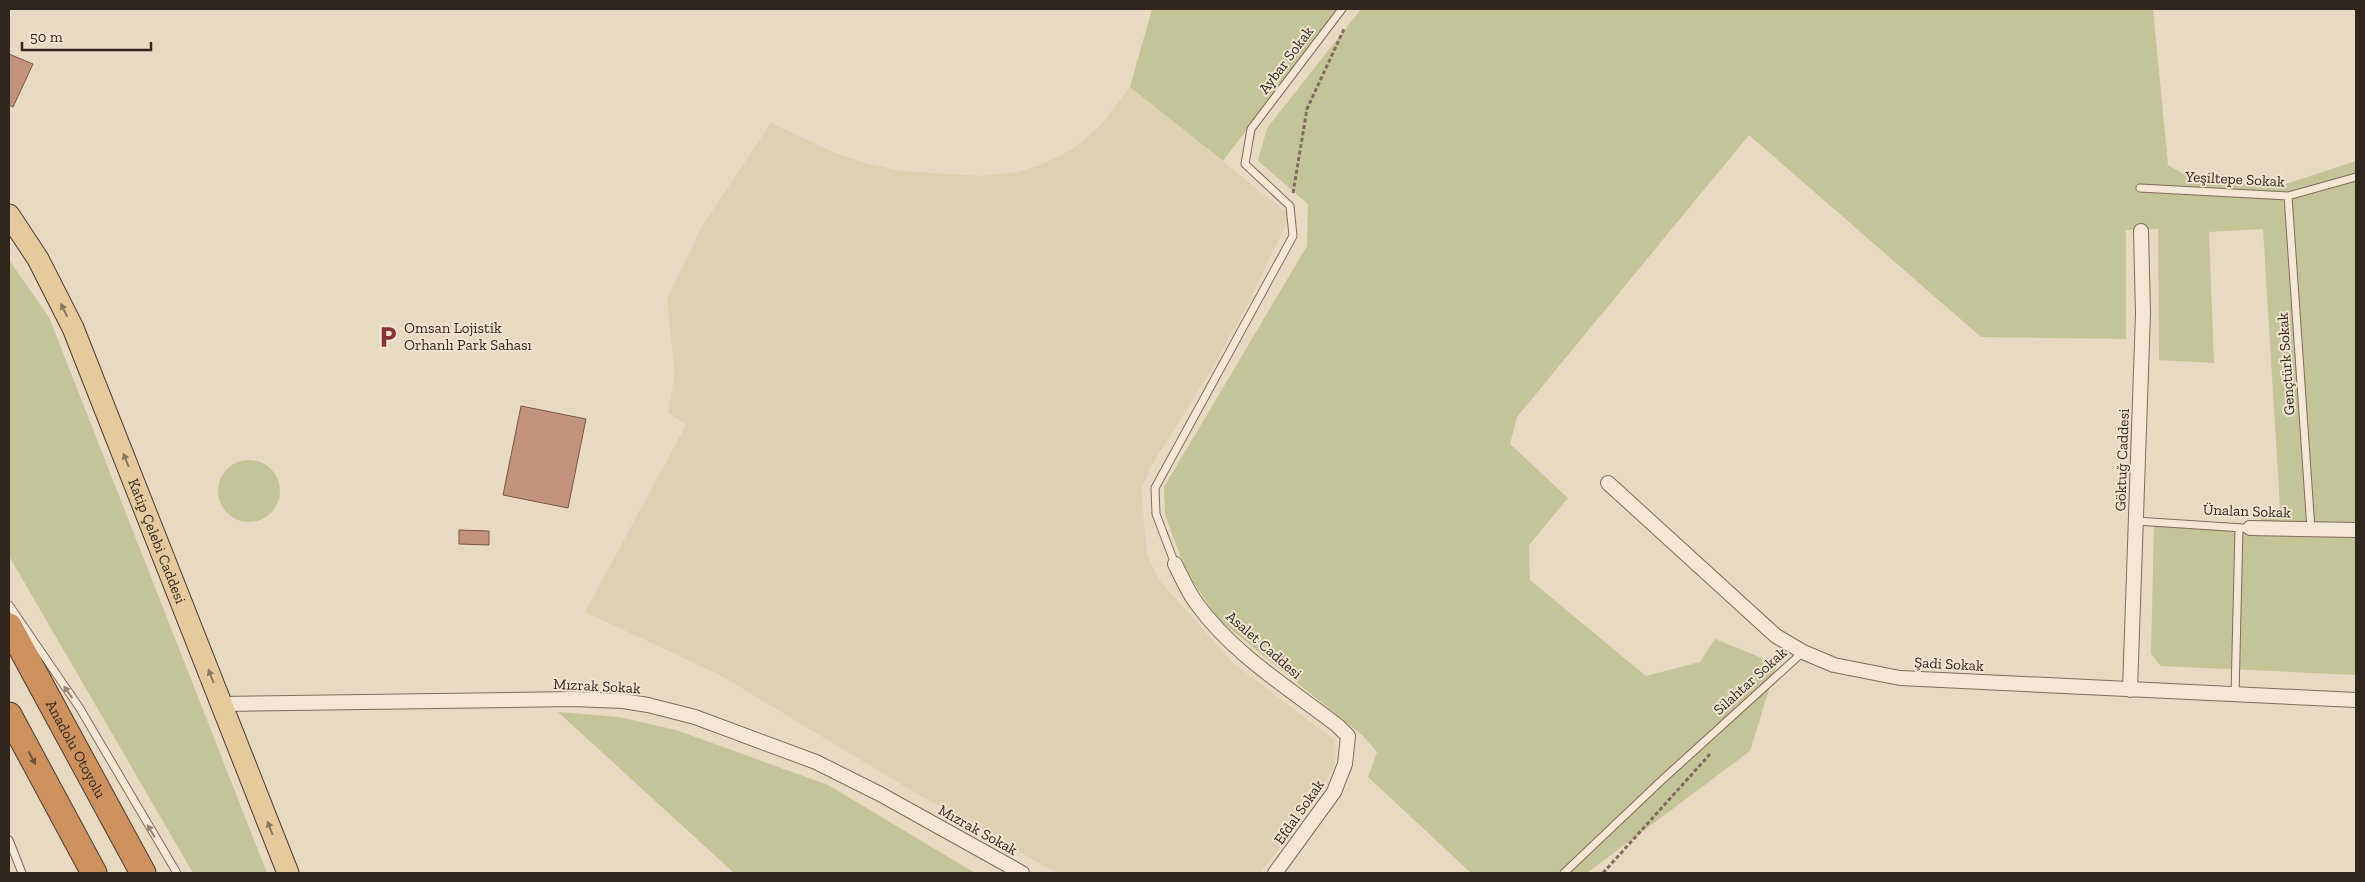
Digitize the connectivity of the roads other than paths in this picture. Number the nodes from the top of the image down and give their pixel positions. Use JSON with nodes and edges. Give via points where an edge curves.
{"nodes":[{"id":1,"x":1342,"y":9,"type":"edge"},
{"id":2,"x":2356,"y":177,"type":"edge"},
{"id":3,"x":2140,"y":188,"type":"dead end"},
{"id":4,"x":2288,"y":196,"type":"junction"},
{"id":5,"x":9,"y":215,"type":"edge"},
{"id":6,"x":2141,"y":231,"type":"dead end"},
{"id":7,"x":1608,"y":483,"type":"dead end"},
{"id":8,"x":2136,"y":522,"type":"junction"},
{"id":9,"x":2244,"y":528,"type":"junction"},
{"id":10,"x":2311,"y":529,"type":"junction"},
{"id":11,"x":2356,"y":530,"type":"edge"},
{"id":12,"x":1175,"y":564,"type":"joint"},
{"id":13,"x":9,"y":605,"type":"edge"},
{"id":14,"x":9,"y":626,"type":"edge"},
{"id":15,"x":1803,"y":652,"type":"junction"},
{"id":16,"x":2130,"y":690,"type":"junction"},
{"id":17,"x":2235,"y":695,"type":"junction"},
{"id":18,"x":2356,"y":700,"type":"edge"},
{"id":19,"x":222,"y":704,"type":"junction"},
{"id":20,"x":9,"y":715,"type":"edge"},
{"id":21,"x":1348,"y":736,"type":"joint"},
{"id":22,"x":9,"y":840,"type":"edge"},
{"id":23,"x":22,"y":873,"type":"edge"},
{"id":24,"x":94,"y":873,"type":"edge"},
{"id":25,"x":143,"y":873,"type":"edge"},
{"id":26,"x":176,"y":873,"type":"edge"},
{"id":27,"x":288,"y":873,"type":"edge"},
{"id":28,"x":1022,"y":873,"type":"edge"},
{"id":29,"x":1275,"y":873,"type":"edge"},
{"id":30,"x":1564,"y":873,"type":"edge"}],
"edges":[{"from":1,"to":12,"type":"lane","name":"Aybar Sokak","via":[[1251,128],[1246,164],[1290,206],[1293,236],[1155,488],[1156,514]]},
{"from":2,"to":4,"type":"lane","name":"Yeşiltepe Sokak"},
{"from":3,"to":4,"type":"lane","name":"Yeşiltepe Sokak"},
{"from":4,"to":10,"type":"lane","name":"Gençtürk Sokak"},
{"from":19,"to":5,"type":"main road","name":"Katip Çelebi Caddesi","one_way":true,"via":[[73,328],[38,259]]},
{"from":6,"to":8,"type":"street","name":"Göktuğ Caddesi","via":[[2143,313]]},
{"from":7,"to":15,"type":"street","name":"Şadi Sokak","via":[[1776,636]]},
{"from":8,"to":9,"type":"lane","name":"Ünalan Sokak"},
{"from":8,"to":16,"type":"street","name":"Göktuğ Caddesi"},
{"from":9,"to":10,"type":"street","name":"Ünalan Sokak"},
{"from":9,"to":17,"type":"lane"},
{"from":10,"to":11,"type":"street","name":"Ünalan Sokak"},
{"from":12,"to":21,"type":"street","name":"Asalet Caddesi","via":[[1197,605],[1232,641],[1256,664]]},
{"from":26,"to":13,"type":"lane","one_way":true,"via":[[79,707]]},
{"from":14,"to":25,"type":"highway","name":"Anadolu Otoyolu"},
{"from":15,"to":16,"type":"street","name":"Şadi Sokak","via":[[1834,665],[1900,678]]},
{"from":15,"to":30,"type":"lane","name":"Silahtar Sokak"},
{"from":16,"to":17,"type":"street","name":"Şadi Sokak"},
{"from":17,"to":18,"type":"street","name":"Şadi Sokak"},
{"from":27,"to":19,"type":"main road","name":"Katip Çelebi Caddesi","one_way":true},
{"from":19,"to":28,"type":"street","name":"Mızrak Sokak","via":[[574,698],[648,704],[695,717],[843,774]]},
{"from":20,"to":24,"type":"highway","one_way":true},
{"from":21,"to":29,"type":"street","name":"Efdal Sokak","via":[[1345,764],[1334,792]]},
{"from":22,"to":23,"type":"lane"}]}
